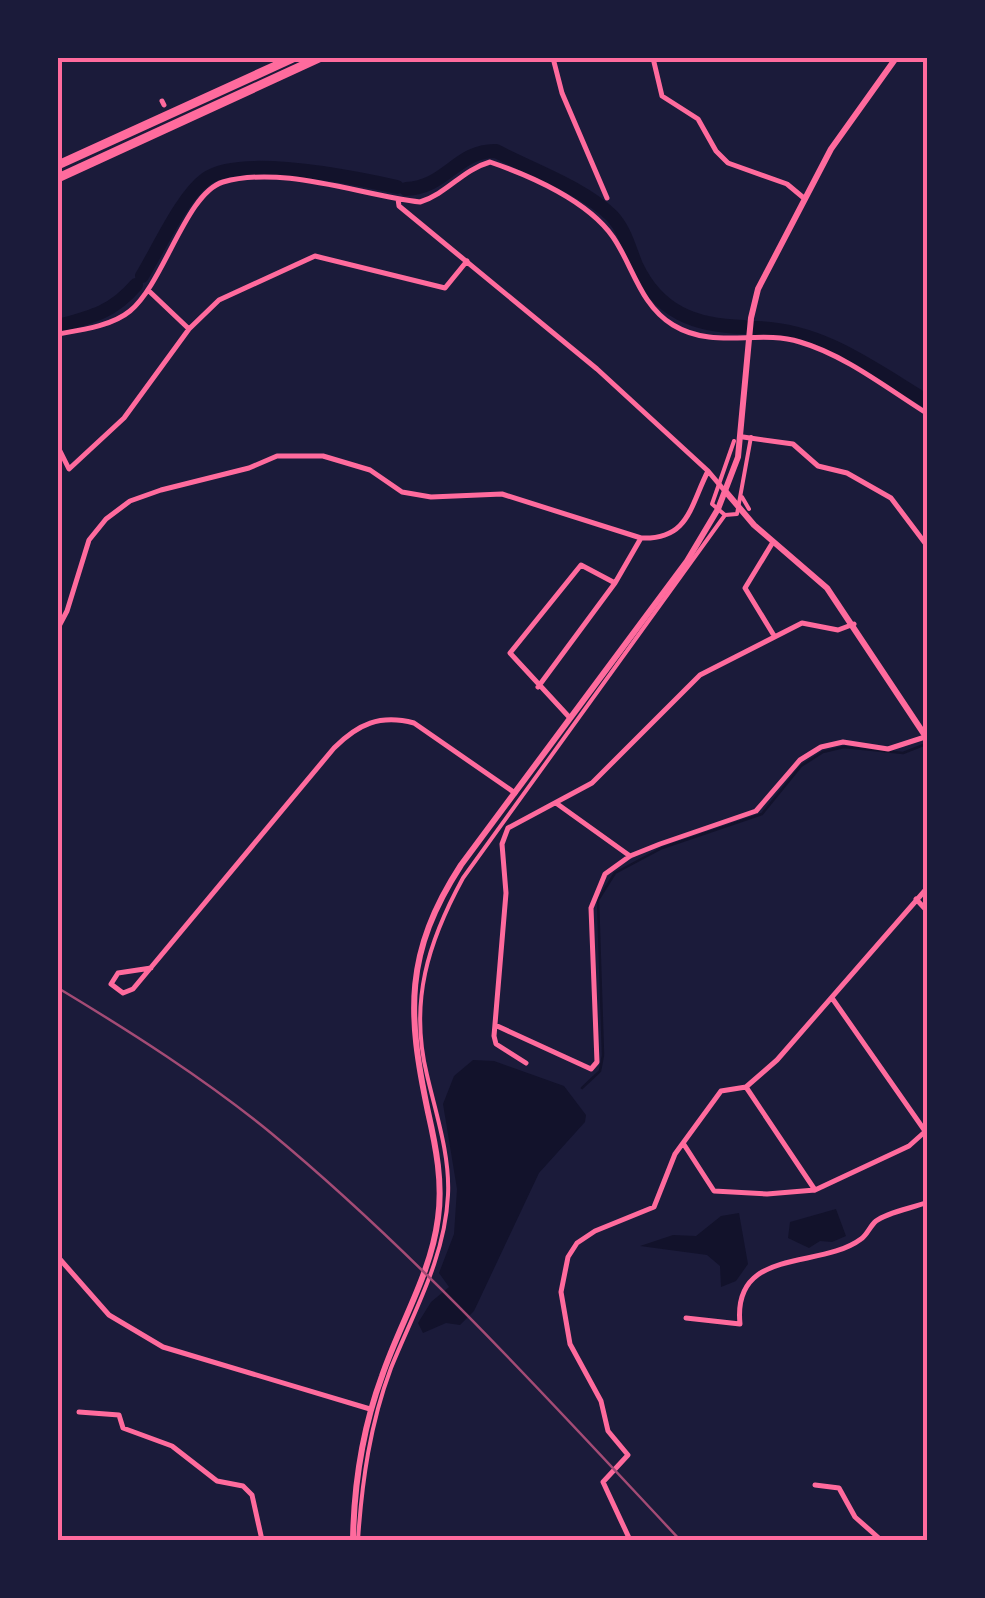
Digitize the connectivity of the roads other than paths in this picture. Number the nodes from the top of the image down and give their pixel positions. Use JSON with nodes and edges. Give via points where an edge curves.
{"nodes":[{"id":1,"x":292,"y":58,"type":"edge"},
{"id":2,"x":318,"y":58,"type":"edge"},
{"id":3,"x":554,"y":58,"type":"edge"},
{"id":4,"x":653,"y":58,"type":"edge"},
{"id":5,"x":896,"y":58,"type":"edge"},
{"id":6,"x":58,"y":165,"type":"edge"},
{"id":7,"x":58,"y":178,"type":"edge"},
{"id":8,"x":607,"y":198,"type":"dead end"},
{"id":9,"x":398,"y":199,"type":"junction"},
{"id":10,"x":805,"y":199,"type":"junction"},
{"id":11,"x":467,"y":261,"type":"junction"},
{"id":12,"x":148,"y":291,"type":"junction"},
{"id":13,"x":189,"y":329,"type":"junction"},
{"id":14,"x":58,"y":334,"type":"edge"},
{"id":15,"x":749,"y":340,"type":"junction"},
{"id":16,"x":928,"y":414,"type":"edge"},
{"id":17,"x":747,"y":437,"type":"junction"},
{"id":18,"x":734,"y":441,"type":"dead end"},
{"id":19,"x":58,"y":448,"type":"edge"},
{"id":20,"x":708,"y":471,"type":"junction"},
{"id":21,"x":730,"y":471,"type":"junction"},
{"id":22,"x":740,"y":480,"type":"junction"},
{"id":23,"x":718,"y":484,"type":"junction"},
{"id":24,"x":726,"y":492,"type":"junction"},
{"id":25,"x":742,"y":496,"type":"junction"},
{"id":26,"x":738,"y":506,"type":"junction"},
{"id":27,"x":718,"y":509,"type":"junction"},
{"id":28,"x":749,"y":510,"type":"dead end"},
{"id":29,"x":725,"y":516,"type":"junction"},
{"id":30,"x":641,"y":538,"type":"junction"},
{"id":31,"x":773,"y":542,"type":"junction"},
{"id":32,"x":928,"y":546,"type":"edge"},
{"id":33,"x":615,"y":582,"type":"junction"},
{"id":34,"x":855,"y":624,"type":"junction"},
{"id":35,"x":58,"y":628,"type":"edge"},
{"id":36,"x":773,"y":634,"type":"junction"},
{"id":37,"x":538,"y":687,"type":"junction"},
{"id":38,"x":570,"y":718,"type":"junction"},
{"id":39,"x":927,"y":738,"type":"edge"},
{"id":40,"x":515,"y":792,"type":"junction"},
{"id":41,"x":556,"y":803,"type":"junction"},
{"id":42,"x":630,"y":856,"type":"junction"},
{"id":43,"x":928,"y":888,"type":"edge"},
{"id":44,"x":916,"y":899,"type":"junction"},
{"id":45,"x":928,"y":912,"type":"edge"},
{"id":46,"x":151,"y":968,"type":"junction"},
{"id":47,"x":832,"y":998,"type":"junction"},
{"id":48,"x":495,"y":1024,"type":"junction"},
{"id":49,"x":526,"y":1063,"type":"dead end"},
{"id":50,"x":746,"y":1087,"type":"junction"},
{"id":51,"x":926,"y":1130,"type":"edge"},
{"id":52,"x":683,"y":1142,"type":"junction"},
{"id":53,"x":815,"y":1190,"type":"junction"},
{"id":54,"x":928,"y":1202,"type":"edge"},
{"id":55,"x":58,"y":1257,"type":"edge"},
{"id":56,"x":686,"y":1318,"type":"dead end"},
{"id":57,"x":370,"y":1409,"type":"junction"},
{"id":58,"x":79,"y":1412,"type":"dead end"},
{"id":59,"x":816,"y":1485,"type":"dead end"},
{"id":60,"x":262,"y":1540,"type":"edge"},
{"id":61,"x":355,"y":1540,"type":"edge"},
{"id":62,"x":630,"y":1540,"type":"edge"},
{"id":63,"x":881,"y":1540,"type":"edge"}],
"edges":[{"from":1,"to":6,"type":"highway"},
{"from":2,"to":7,"type":"highway"},
{"from":3,"to":8,"type":"street"},
{"from":4,"to":10,"type":"street","via":[[662,96],[698,118],[728,163],[787,184]]},
{"from":5,"to":10,"type":"main road","via":[[857,108]]},
{"from":9,"to":11,"type":"street"},
{"from":9,"to":12,"type":"street","via":[[313,180],[226,181],[196,205]]},
{"from":9,"to":15,"type":"street","via":[[437,196],[469,168],[490,162],[507,168],[600,220],[652,307],[670,324],[694,336]]},
{"from":10,"to":15,"type":"main road","via":[[758,289]]},
{"from":11,"to":13,"type":"street","via":[[445,288],[315,256],[219,300]]},
{"from":11,"to":20,"type":"street"},
{"from":12,"to":13,"type":"street"},
{"from":12,"to":14,"type":"street","via":[[107,323]]},
{"from":13,"to":19,"type":"street","via":[[124,418],[69,469]]},
{"from":15,"to":16,"type":"street","via":[[797,340],[822,350]]},
{"from":15,"to":17,"type":"main road"},
{"from":17,"to":21,"type":"main road"},
{"from":17,"to":22,"type":"street"},
{"from":17,"to":32,"type":"street","via":[[793,444],[818,466],[891,498]]},
{"from":18,"to":21,"type":"street"},
{"from":20,"to":23,"type":"street"},
{"from":20,"to":30,"type":"street","via":[[674,532]]},
{"from":21,"to":22,"type":"street"},
{"from":21,"to":23,"type":"street"},
{"from":21,"to":24,"type":"main road"},
{"from":22,"to":25,"type":"street"},
{"from":23,"to":24,"type":"street"},
{"from":23,"to":27,"type":"street","via":[[712,504]]},
{"from":24,"to":26,"type":"main road"},
{"from":24,"to":27,"type":"main road"},
{"from":25,"to":26,"type":"street"},
{"from":25,"to":28,"type":"street"},
{"from":26,"to":29,"type":"street","via":[[737,514]]},
{"from":26,"to":31,"type":"main road"},
{"from":27,"to":29,"type":"street"},
{"from":27,"to":38,"type":"main road"},
{"from":29,"to":61,"type":"street","via":[[462,878],[437,926],[419,1000],[420,1039],[449,1191],[444,1231],[381,1398]]},
{"from":30,"to":33,"type":"street"},
{"from":30,"to":35,"type":"street","via":[[502,494],[402,492],[370,470],[323,456],[276,456],[130,501],[106,519],[89,540]]},
{"from":31,"to":34,"type":"main road","via":[[827,588]]},
{"from":31,"to":36,"type":"street","via":[[746,588]]},
{"from":33,"to":37,"type":"street"},
{"from":33,"to":37,"type":"street","via":[[581,565],[510,653]]},
{"from":34,"to":36,"type":"street","via":[[838,630],[802,623]]},
{"from":34,"to":39,"type":"main road"},
{"from":36,"to":41,"type":"street","via":[[700,675],[592,783]]},
{"from":37,"to":38,"type":"street"},
{"from":38,"to":40,"type":"main road"},
{"from":39,"to":42,"type":"street","via":[[888,749],[842,742],[821,747],[800,760],[756,811]]},
{"from":40,"to":46,"type":"street","via":[[425,728],[395,718],[372,720],[334,748]]},
{"from":40,"to":57,"type":"main road","via":[[446,888],[421,944],[411,1010],[441,1192],[438,1222],[424,1276]]},
{"from":41,"to":42,"type":"street"},
{"from":41,"to":48,"type":"street","via":[[508,828],[502,844],[506,893]]},
{"from":42,"to":48,"type":"street","via":[[605,874],[591,908],[598,1062],[591,1070]]},
{"from":43,"to":44,"type":"street"},
{"from":44,"to":45,"type":"street"},
{"from":44,"to":47,"type":"street"},
{"from":46,"to":46,"type":"street","via":[[118,973],[112,984],[124,993]]},
{"from":47,"to":50,"type":"street"},
{"from":47,"to":51,"type":"street"},
{"from":48,"to":49,"type":"street","via":[[496,1044]]},
{"from":50,"to":52,"type":"street","via":[[721,1091]]},
{"from":50,"to":53,"type":"street"},
{"from":51,"to":53,"type":"street","via":[[908,1146]]},
{"from":52,"to":53,"type":"street","via":[[714,1191]]},
{"from":52,"to":62,"type":"street","via":[[654,1207],[578,1244],[561,1292],[570,1344],[601,1401],[608,1430],[628,1454],[603,1482]]},
{"from":54,"to":56,"type":"street","via":[[877,1220],[860,1240],[765,1270],[743,1290],[740,1324]]},
{"from":55,"to":57,"type":"street","via":[[109,1314],[163,1347]]},
{"from":57,"to":61,"type":"main road","via":[[358,1463]]},
{"from":58,"to":60,"type":"street","via":[[120,1416],[123,1428],[172,1446],[218,1481],[243,1486],[252,1495]]},
{"from":59,"to":63,"type":"street","via":[[839,1488],[855,1517]]}]}
